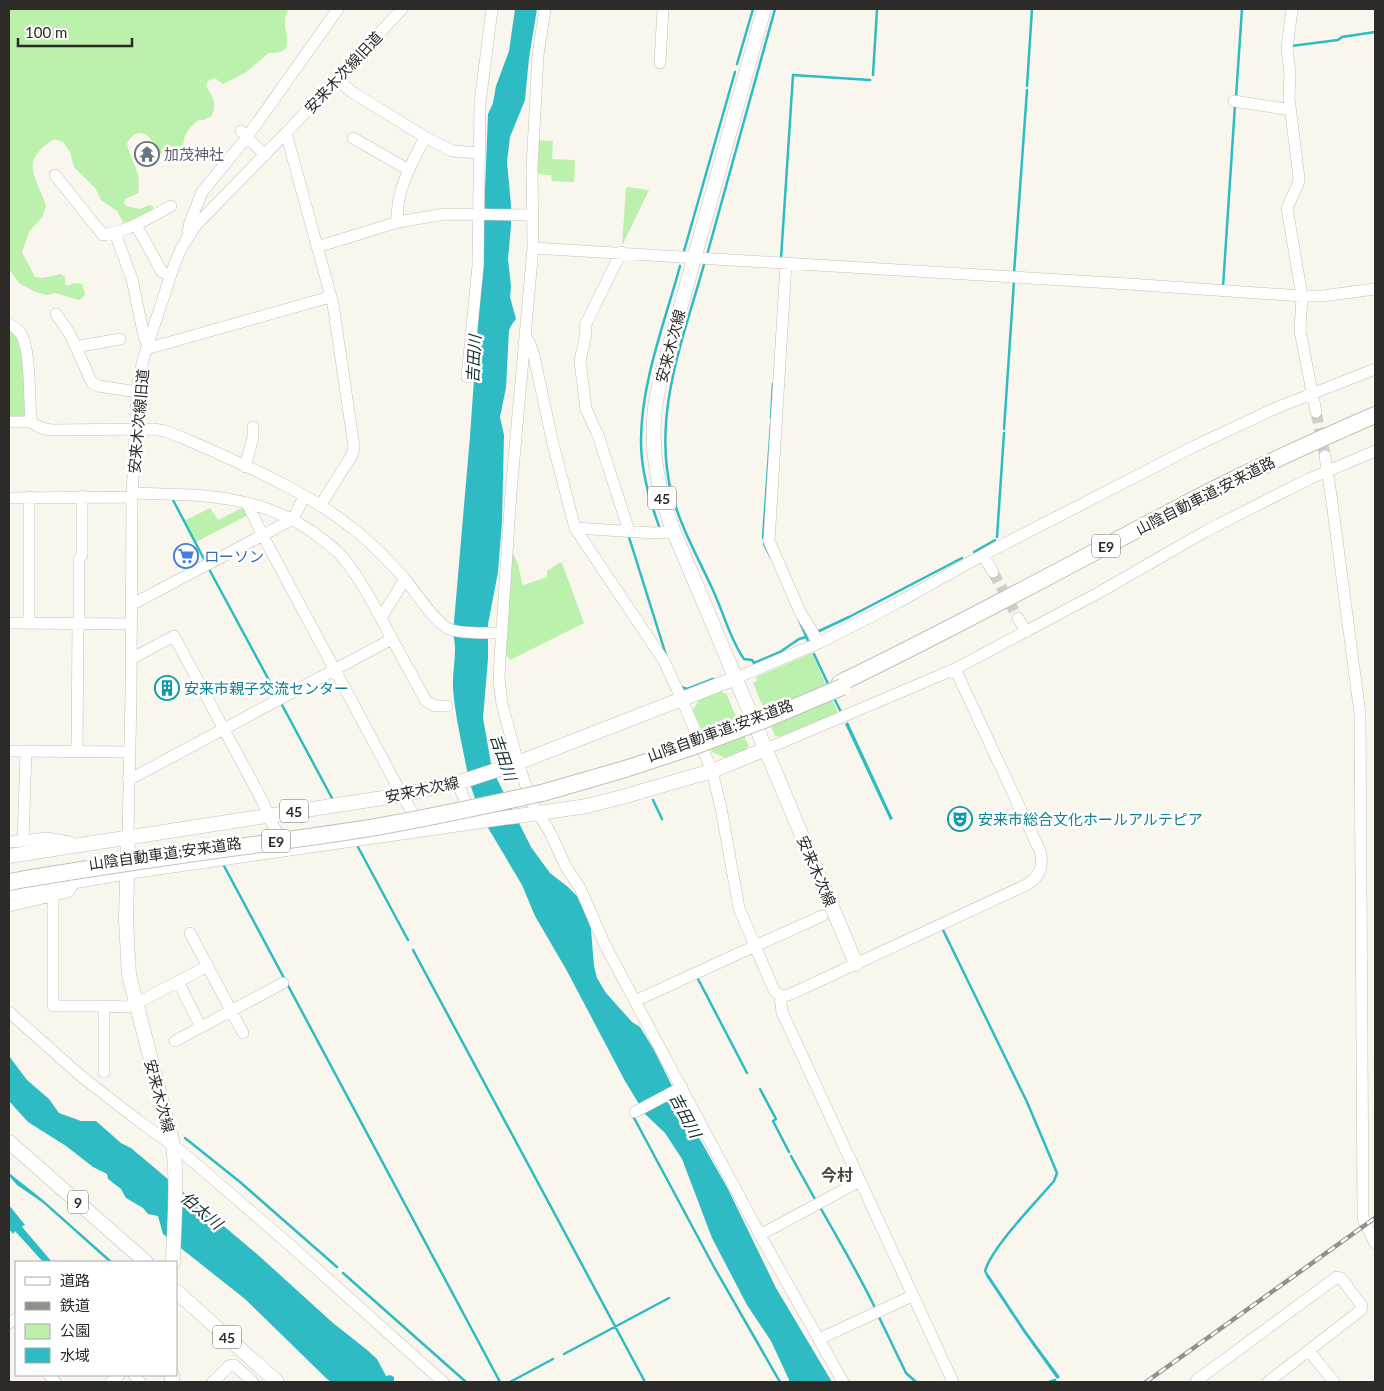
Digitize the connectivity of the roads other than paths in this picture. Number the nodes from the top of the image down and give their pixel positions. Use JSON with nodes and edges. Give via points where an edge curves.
{"nodes":[{"id":1,"x":338,"y":9,"type":"edge"},
{"id":2,"x":402,"y":9,"type":"edge"},
{"id":3,"x":492,"y":9,"type":"edge"},
{"id":4,"x":545,"y":9,"type":"edge"},
{"id":5,"x":663,"y":9,"type":"edge"},
{"id":6,"x":764,"y":9,"type":"edge"},
{"id":7,"x":1292,"y":9,"type":"edge"},
{"id":8,"x":660,"y":63,"type":"dead end"},
{"id":9,"x":337,"y":79,"type":"junction"},
{"id":10,"x":1234,"y":102,"type":"dead end"},
{"id":11,"x":1291,"y":110,"type":"junction"},
{"id":12,"x":286,"y":133,"type":"junction"},
{"id":13,"x":244,"y":134,"type":"junction"},
{"id":14,"x":425,"y":137,"type":"junction"},
{"id":15,"x":353,"y":138,"type":"dead end"},
{"id":16,"x":480,"y":153,"type":"junction"},
{"id":17,"x":265,"y":154,"type":"junction"},
{"id":18,"x":409,"y":170,"type":"junction"},
{"id":19,"x":55,"y":175,"type":"dead end"},
{"id":20,"x":171,"y":206,"type":"dead end"},
{"id":21,"x":479,"y":214,"type":"junction"},
{"id":22,"x":531,"y":215,"type":"junction"},
{"id":23,"x":398,"y":222,"type":"junction"},
{"id":24,"x":136,"y":225,"type":"junction"},
{"id":25,"x":115,"y":233,"type":"junction"},
{"id":26,"x":188,"y":236,"type":"junction"},
{"id":27,"x":317,"y":247,"type":"junction"},
{"id":28,"x":533,"y":248,"type":"junction"},
{"id":29,"x":621,"y":252,"type":"junction"},
{"id":30,"x":694,"y":257,"type":"junction"},
{"id":31,"x":786,"y":264,"type":"junction"},
{"id":32,"x":171,"y":275,"type":"junction"},
{"id":33,"x":1375,"y":289,"type":"edge"},
{"id":34,"x":1302,"y":296,"type":"junction"},
{"id":35,"x":330,"y":297,"type":"junction"},
{"id":36,"x":56,"y":314,"type":"dead end"},
{"id":37,"x":9,"y":324,"type":"edge"},
{"id":38,"x":524,"y":336,"type":"junction"},
{"id":39,"x":120,"y":339,"type":"dead end"},
{"id":40,"x":148,"y":345,"type":"junction"},
{"id":41,"x":76,"y":347,"type":"junction"},
{"id":42,"x":1375,"y":369,"type":"edge"},
{"id":43,"x":466,"y":377,"type":"dead end"},
{"id":44,"x":137,"y":392,"type":"junction"},
{"id":45,"x":1313,"y":393,"type":"junction"},
{"id":46,"x":1316,"y":412,"type":"tunnel mouth"},
{"id":47,"x":1375,"y":415,"type":"edge"},
{"id":48,"x":1375,"y":420,"type":"edge"},
{"id":49,"x":9,"y":422,"type":"edge"},
{"id":50,"x":31,"y":422,"type":"junction"},
{"id":51,"x":253,"y":428,"type":"dead end"},
{"id":52,"x":134,"y":429,"type":"junction"},
{"id":53,"x":1375,"y":451,"type":"edge"},
{"id":54,"x":1325,"y":456,"type":"tunnel mouth"},
{"id":55,"x":245,"y":466,"type":"junction"},
{"id":56,"x":1328,"y":471,"type":"junction"},
{"id":57,"x":132,"y":495,"type":"junction"},
{"id":58,"x":82,"y":496,"type":"junction"},
{"id":59,"x":29,"y":497,"type":"junction"},
{"id":60,"x":304,"y":497,"type":"junction"},
{"id":61,"x":9,"y":498,"type":"edge"},
{"id":62,"x":247,"y":502,"type":"junction"},
{"id":63,"x":320,"y":506,"type":"junction"},
{"id":64,"x":293,"y":519,"type":"junction"},
{"id":65,"x":575,"y":528,"type":"junction"},
{"id":66,"x":629,"y":531,"type":"junction"},
{"id":67,"x":674,"y":532,"type":"junction"},
{"id":68,"x":263,"y":536,"type":"junction"},
{"id":69,"x":983,"y":555,"type":"junction"},
{"id":70,"x":993,"y":572,"type":"tunnel mouth"},
{"id":71,"x":404,"y":579,"type":"junction"},
{"id":72,"x":131,"y":606,"type":"junction"},
{"id":73,"x":381,"y":618,"type":"junction"},
{"id":74,"x":1018,"y":618,"type":"tunnel mouth"},
{"id":75,"x":9,"y":623,"type":"edge"},
{"id":76,"x":29,"y":623,"type":"junction"},
{"id":77,"x":79,"y":624,"type":"junction"},
{"id":78,"x":130,"y":624,"type":"junction"},
{"id":79,"x":1026,"y":632,"type":"junction"},
{"id":80,"x":501,"y":633,"type":"junction"},
{"id":81,"x":392,"y":639,"type":"junction"},
{"id":82,"x":819,"y":643,"type":"junction"},
{"id":83,"x":131,"y":659,"type":"junction"},
{"id":84,"x":955,"y":669,"type":"junction"},
{"id":85,"x":335,"y":670,"type":"junction"},
{"id":86,"x":736,"y":678,"type":"junction"},
{"id":87,"x":841,"y":685,"type":"junction"},
{"id":88,"x":682,"y":700,"type":"junction"},
{"id":89,"x":448,"y":706,"type":"dead end"},
{"id":90,"x":224,"y":729,"type":"junction"},
{"id":91,"x":766,"y":750,"type":"junction"},
{"id":92,"x":9,"y":751,"type":"edge"},
{"id":93,"x":26,"y":752,"type":"junction"},
{"id":94,"x":77,"y":752,"type":"junction"},
{"id":95,"x":130,"y":752,"type":"junction"},
{"id":96,"x":515,"y":764,"type":"junction"},
{"id":97,"x":712,"y":772,"type":"junction"},
{"id":98,"x":128,"y":778,"type":"junction"},
{"id":99,"x":458,"y":782,"type":"junction"},
{"id":100,"x":541,"y":791,"type":"junction"},
{"id":101,"x":402,"y":795,"type":"junction"},
{"id":102,"x":536,"y":814,"type":"junction"},
{"id":103,"x":268,"y":816,"type":"junction"},
{"id":104,"x":476,"y":822,"type":"junction"},
{"id":105,"x":423,"y":829,"type":"junction"},
{"id":106,"x":128,"y":837,"type":"junction"},
{"id":107,"x":23,"y":841,"type":"junction"},
{"id":108,"x":9,"y":842,"type":"edge"},
{"id":109,"x":73,"y":846,"type":"junction"},
{"id":110,"x":287,"y":850,"type":"junction"},
{"id":111,"x":9,"y":856,"type":"edge"},
{"id":112,"x":127,"y":872,"type":"junction"},
{"id":113,"x":9,"y":878,"type":"edge"},
{"id":114,"x":72,"y":881,"type":"junction"},
{"id":115,"x":9,"y":882,"type":"edge"},
{"id":116,"x":9,"y":893,"type":"edge"},
{"id":117,"x":53,"y":896,"type":"junction"},
{"id":118,"x":9,"y":906,"type":"edge"},
{"id":119,"x":822,"y":916,"type":"dead end"},
{"id":120,"x":190,"y":933,"type":"dead end"},
{"id":121,"x":755,"y":946,"type":"junction"},
{"id":122,"x":856,"y":964,"type":"junction"},
{"id":123,"x":208,"y":966,"type":"junction"},
{"id":124,"x":178,"y":982,"type":"junction"},
{"id":125,"x":283,"y":983,"type":"dead end"},
{"id":126,"x":786,"y":995,"type":"junction"},
{"id":127,"x":636,"y":1001,"type":"junction"},
{"id":128,"x":135,"y":1004,"type":"junction"},
{"id":129,"x":104,"y":1006,"type":"junction"},
{"id":130,"x":231,"y":1011,"type":"junction"},
{"id":131,"x":9,"y":1012,"type":"edge"},
{"id":132,"x":201,"y":1027,"type":"junction"},
{"id":133,"x":243,"y":1033,"type":"dead end"},
{"id":134,"x":175,"y":1041,"type":"dead end"},
{"id":135,"x":104,"y":1072,"type":"dead end"},
{"id":136,"x":681,"y":1088,"type":"junction"},
{"id":137,"x":637,"y":1112,"type":"dead end"},
{"id":138,"x":9,"y":1142,"type":"edge"},
{"id":139,"x":174,"y":1152,"type":"junction"},
{"id":140,"x":860,"y":1181,"type":"junction"},
{"id":141,"x":760,"y":1235,"type":"junction"},
{"id":142,"x":1375,"y":1243,"type":"edge"},
{"id":143,"x":145,"y":1261,"type":"edge"},
{"id":144,"x":173,"y":1261,"type":"edge"},
{"id":145,"x":178,"y":1293,"type":"edge"},
{"id":146,"x":912,"y":1296,"type":"junction"},
{"id":147,"x":819,"y":1339,"type":"junction"},
{"id":148,"x":1309,"y":1351,"type":"junction"},
{"id":149,"x":213,"y":1382,"type":"edge"},
{"id":150,"x":253,"y":1382,"type":"edge"},
{"id":151,"x":277,"y":1382,"type":"edge"},
{"id":152,"x":443,"y":1382,"type":"edge"},
{"id":153,"x":843,"y":1382,"type":"edge"},
{"id":154,"x":953,"y":1382,"type":"edge"},
{"id":155,"x":1196,"y":1382,"type":"edge"},
{"id":156,"x":1268,"y":1382,"type":"edge"},
{"id":157,"x":1334,"y":1382,"type":"edge"}],
"edges":[{"from":1,"to":13,"type":"street"},
{"from":2,"to":9,"type":"street","name":"安来木次線旧道"},
{"from":3,"to":16,"type":"street","via":[[480,103]]},
{"from":4,"to":22,"type":"street","via":[[538,55]]},
{"from":5,"to":8,"type":"street"},
{"from":6,"to":30,"type":"main road","name":"安来木次線","number":"45"},
{"from":7,"to":11,"type":"street","via":[[1287,48]]},
{"from":9,"to":12,"type":"street","name":"安来木次線旧道"},
{"from":9,"to":14,"type":"street","via":[[352,92]]},
{"from":10,"to":11,"type":"street"},
{"from":11,"to":34,"type":"street","via":[[1299,178],[1286,208]]},
{"from":12,"to":17,"type":"street","name":"安来木次線旧道"},
{"from":12,"to":27,"type":"street"},
{"from":13,"to":17,"type":"street"},
{"from":13,"to":26,"type":"street","via":[[223,168],[202,192]]},
{"from":14,"to":16,"type":"street","via":[[452,151]]},
{"from":14,"to":18,"type":"street"},
{"from":15,"to":18,"type":"street"},
{"from":16,"to":21,"type":"street"},
{"from":17,"to":26,"type":"street","name":"安来木次線旧道"},
{"from":18,"to":23,"type":"street","via":[[402,188]]},
{"from":19,"to":25,"type":"street","via":[[103,235]]},
{"from":20,"to":24,"type":"street"},
{"from":21,"to":22,"type":"street"},
{"from":21,"to":23,"type":"street","via":[[445,214]]},
{"from":21,"to":43,"type":"street","via":[[478,266]]},
{"from":22,"to":28,"type":"street"},
{"from":23,"to":27,"type":"street"},
{"from":24,"to":25,"type":"street"},
{"from":24,"to":32,"type":"street","via":[[162,272]]},
{"from":25,"to":40,"type":"street","via":[[132,279]]},
{"from":26,"to":32,"type":"street","name":"安来木次線旧道","via":[[178,252]]},
{"from":27,"to":35,"type":"street"},
{"from":28,"to":29,"type":"street"},
{"from":28,"to":38,"type":"street"},
{"from":29,"to":30,"type":"street"},
{"from":29,"to":66,"type":"street","via":[[585,326],[580,361],[586,409],[598,435]]},
{"from":30,"to":31,"type":"street"},
{"from":30,"to":67,"type":"main road","name":"安来木次線","number":"45","via":[[658,391],[653,425],[656,471]]},
{"from":31,"to":34,"type":"street"},
{"from":31,"to":82,"type":"street","via":[[769,541],[801,614]]},
{"from":32,"to":40,"type":"street","name":"安来木次線旧道"},
{"from":33,"to":34,"type":"street"},
{"from":34,"to":45,"type":"street","via":[[1300,331]]},
{"from":35,"to":40,"type":"street"},
{"from":35,"to":63,"type":"street","via":[[354,447]]},
{"from":36,"to":41,"type":"street"},
{"from":37,"to":50,"type":"street","via":[[21,334],[26,348]]},
{"from":38,"to":65,"type":"street","via":[[534,356]]},
{"from":38,"to":80,"type":"street"},
{"from":39,"to":41,"type":"street"},
{"from":40,"to":44,"type":"street","name":"安来木次線旧道"},
{"from":41,"to":44,"type":"street","via":[[92,383]]},
{"from":42,"to":45,"type":"street"},
{"from":44,"to":52,"type":"street","name":"安来木次線旧道"},
{"from":45,"to":46,"type":"street"},
{"from":45,"to":69,"type":"street","via":[[1195,446]]},
{"from":47,"to":87,"type":"highway","name":"山陰自動車道;安来道路","number":"E9","via":[[1206,494]]},
{"from":48,"to":87,"type":"highway","name":"山陰自動車道;安来道路","number":"E9","via":[[1199,502],[931,644]]},
{"from":49,"to":50,"type":"street"},
{"from":50,"to":52,"type":"street","via":[[51,430]]},
{"from":51,"to":55,"type":"street"},
{"from":52,"to":55,"type":"street","via":[[165,431]]},
{"from":52,"to":57,"type":"street","name":"安来木次線旧道"},
{"from":53,"to":56,"type":"street"},
{"from":54,"to":56,"type":"street"},
{"from":55,"to":60,"type":"street"},
{"from":56,"to":79,"type":"street","via":[[1206,531]]},
{"from":56,"to":142,"type":"street","via":[[1360,714],[1363,1216]]},
{"from":57,"to":58,"type":"street"},
{"from":57,"to":62,"type":"street","via":[[198,495]]},
{"from":57,"to":72,"type":"street","name":"安来木次線旧道"},
{"from":58,"to":59,"type":"street"},
{"from":58,"to":77,"type":"street"},
{"from":59,"to":61,"type":"street"},
{"from":59,"to":76,"type":"street"},
{"from":60,"to":63,"type":"street"},
{"from":60,"to":64,"type":"street"},
{"from":62,"to":64,"type":"street"},
{"from":62,"to":68,"type":"street"},
{"from":63,"to":71,"type":"street","via":[[352,527]]},
{"from":64,"to":68,"type":"street"},
{"from":64,"to":73,"type":"street","via":[[342,557]]},
{"from":65,"to":66,"type":"street"},
{"from":65,"to":88,"type":"street","via":[[664,661]]},
{"from":66,"to":67,"type":"street"},
{"from":67,"to":86,"type":"main road","name":"安来木次線","number":"45"},
{"from":68,"to":72,"type":"street"},
{"from":68,"to":85,"type":"street"},
{"from":69,"to":70,"type":"street"},
{"from":69,"to":82,"type":"street"},
{"from":71,"to":73,"type":"street"},
{"from":71,"to":80,"type":"street","via":[[448,629]]},
{"from":72,"to":78,"type":"street","name":"安来木次線旧道"},
{"from":73,"to":81,"type":"street"},
{"from":74,"to":79,"type":"street"},
{"from":75,"to":76,"type":"street"},
{"from":76,"to":77,"type":"street"},
{"from":77,"to":78,"type":"street"},
{"from":77,"to":94,"type":"street"},
{"from":78,"to":83,"type":"street","name":"安来木次線旧道"},
{"from":79,"to":84,"type":"street"},
{"from":80,"to":96,"type":"street","via":[[500,692]]},
{"from":81,"to":85,"type":"street"},
{"from":81,"to":89,"type":"street","via":[[426,702]]},
{"from":82,"to":86,"type":"street"},
{"from":83,"to":90,"type":"street","via":[[174,636]]},
{"from":83,"to":95,"type":"street","name":"安来木次線旧道"},
{"from":84,"to":91,"type":"street"},
{"from":84,"to":122,"type":"street","via":[[1040,851],[1041,870],[1026,885]]},
{"from":85,"to":90,"type":"street"},
{"from":85,"to":101,"type":"street"},
{"from":86,"to":88,"type":"main road","name":"安来木次線","number":"45"},
{"from":86,"to":91,"type":"main road","name":"安来木次線","number":"45"},
{"from":87,"to":100,"type":"highway","name":"山陰自動車道;安来道路","number":"E9","bridge":true,"via":[[764,720],[625,769]]},
{"from":88,"to":96,"type":"main road","name":"安来木次線","number":"45"},
{"from":88,"to":97,"type":"street"},
{"from":90,"to":98,"type":"street"},
{"from":90,"to":103,"type":"street"},
{"from":91,"to":97,"type":"main road"},
{"from":91,"to":122,"type":"main road","name":"安来木次線","number":"45"},
{"from":92,"to":93,"type":"street"},
{"from":93,"to":94,"type":"street"},
{"from":93,"to":107,"type":"street"},
{"from":94,"to":95,"type":"street"},
{"from":95,"to":98,"type":"street","name":"安来木次線旧道"},
{"from":96,"to":99,"type":"main road","name":"安来木次線","number":"45"},
{"from":96,"to":102,"type":"street"},
{"from":97,"to":102,"type":"main road","via":[[587,806]]},
{"from":97,"to":121,"type":"street","via":[[739,908]]},
{"from":98,"to":106,"type":"street","name":"安来木次線旧道"},
{"from":99,"to":101,"type":"main road","name":"安来木次線","number":"45"},
{"from":99,"to":104,"type":"street"},
{"from":100,"to":113,"type":"highway","name":"山陰自動車道;安来道路","number":"E9","bridge":true,"via":[[363,825],[179,850]]},
{"from":100,"to":115,"type":"highway","name":"山陰自動車道;安来道路","number":"E9","bridge":true,"via":[[453,813],[372,827]]},
{"from":101,"to":103,"type":"main road","name":"安来木次線","number":"45"},
{"from":101,"to":105,"type":"street"},
{"from":102,"to":104,"type":"main road"},
{"from":102,"to":127,"type":"street","via":[[580,888],[605,945]]},
{"from":103,"to":106,"type":"main road","name":"安来木次線","number":"45"},
{"from":103,"to":110,"type":"street"},
{"from":104,"to":105,"type":"main road"},
{"from":105,"to":110,"type":"main road"},
{"from":106,"to":109,"type":"main road"},
{"from":106,"to":112,"type":"main road","name":"安来木次線"},
{"from":107,"to":108,"type":"street"},
{"from":107,"to":109,"type":"street","via":[[46,838],[70,842]]},
{"from":109,"to":111,"type":"main road"},
{"from":110,"to":112,"type":"main road"},
{"from":112,"to":114,"type":"main road"},
{"from":112,"to":128,"type":"main road","name":"安来木次線","via":[[127,955]]},
{"from":114,"to":116,"type":"main road"},
{"from":114,"to":117,"type":"street","via":[[68,892]]},
{"from":117,"to":118,"type":"street"},
{"from":117,"to":129,"type":"street","via":[[53,1006]]},
{"from":119,"to":121,"type":"street"},
{"from":120,"to":123,"type":"street"},
{"from":121,"to":126,"type":"street","via":[[774,990]]},
{"from":121,"to":127,"type":"street"},
{"from":122,"to":126,"type":"street"},
{"from":123,"to":124,"type":"street"},
{"from":123,"to":130,"type":"street"},
{"from":124,"to":128,"type":"street"},
{"from":124,"to":132,"type":"street"},
{"from":125,"to":130,"type":"street"},
{"from":126,"to":140,"type":"street","via":[[782,1012]]},
{"from":127,"to":136,"type":"street"},
{"from":128,"to":129,"type":"street"},
{"from":128,"to":139,"type":"main road","name":"安来木次線"},
{"from":129,"to":135,"type":"street"},
{"from":130,"to":132,"type":"street"},
{"from":130,"to":133,"type":"street"},
{"from":131,"to":139,"type":"street"},
{"from":132,"to":134,"type":"street"},
{"from":136,"to":137,"type":"street"},
{"from":136,"to":141,"type":"street"},
{"from":138,"to":143,"type":"main road","number":"9"},
{"from":139,"to":144,"type":"main road","name":"安来木次線"},
{"from":139,"to":152,"type":"street","via":[[290,1246]]},
{"from":140,"to":141,"type":"street"},
{"from":140,"to":146,"type":"street"},
{"from":141,"to":147,"type":"street"},
{"from":145,"to":151,"type":"main road","number":"45"},
{"from":146,"to":147,"type":"street"},
{"from":146,"to":154,"type":"street"},
{"from":147,"to":153,"type":"street"},
{"from":148,"to":155,"type":"street","via":[[1361,1310],[1362,1306],[1341,1278]]},
{"from":148,"to":156,"type":"street"},
{"from":148,"to":157,"type":"street"},
{"from":149,"to":150,"type":"street","via":[[234,1365]]}]}
